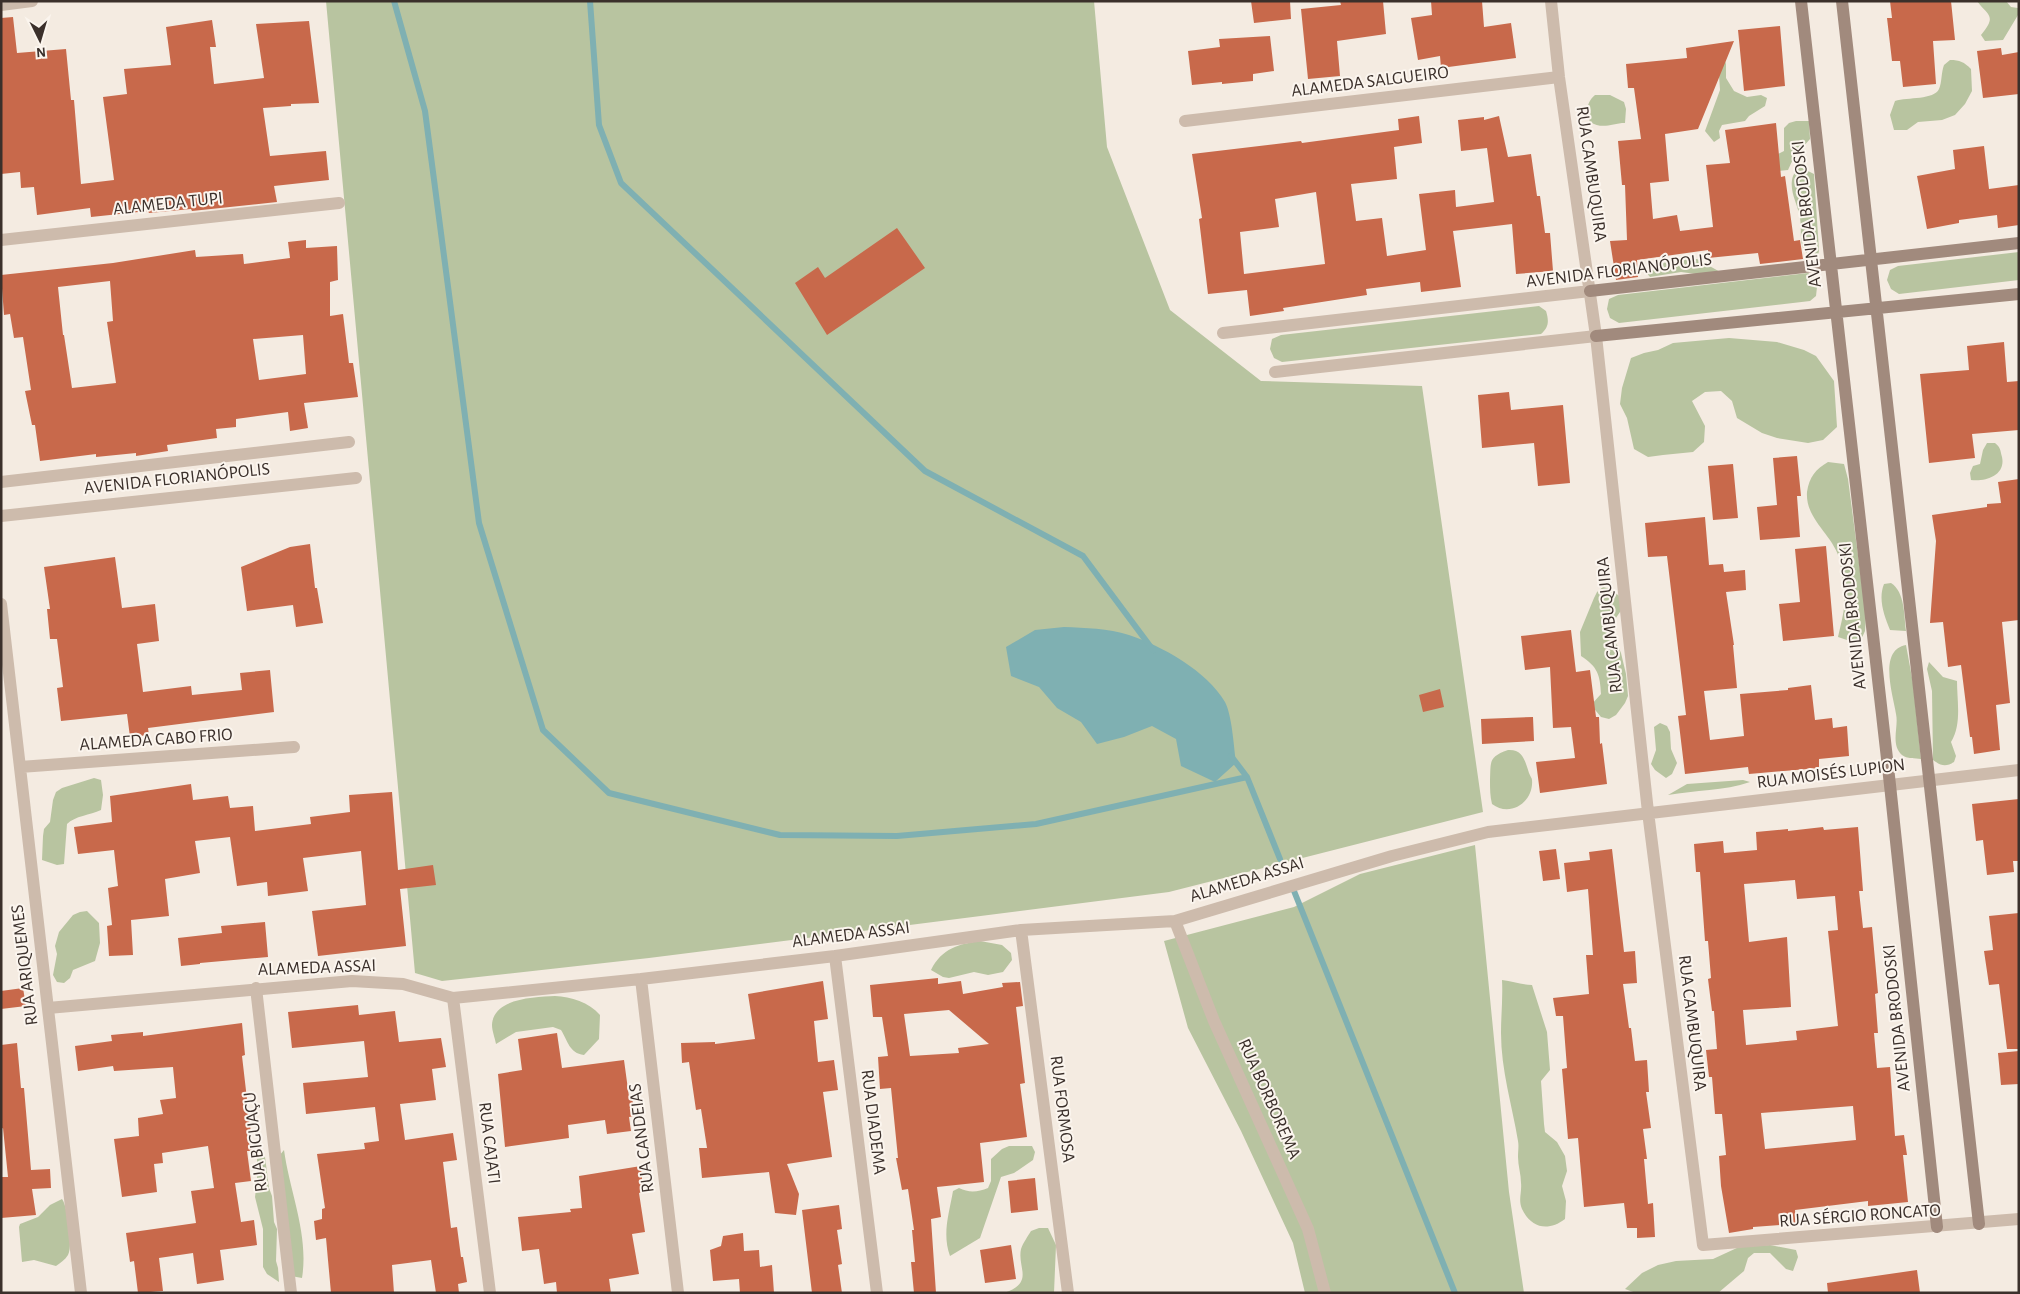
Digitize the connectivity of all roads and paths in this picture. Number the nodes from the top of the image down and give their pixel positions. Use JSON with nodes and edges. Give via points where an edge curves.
{"nodes":[{"id":1,"x":32,"y":1,"type":"edge"},
{"id":2,"x":1551,"y":1,"type":"edge"},
{"id":3,"x":1801,"y":1,"type":"edge"},
{"id":4,"x":1842,"y":1,"type":"edge"},
{"id":5,"x":1,"y":5,"type":"edge"},
{"id":6,"x":1559,"y":77,"type":"junction"},
{"id":7,"x":1185,"y":121,"type":"dead end"},
{"id":8,"x":339,"y":203,"type":"dead end"},
{"id":9,"x":1,"y":240,"type":"edge"},
{"id":10,"x":2019,"y":243,"type":"edge"},
{"id":11,"x":1872,"y":259,"type":"junction"},
{"id":12,"x":1830,"y":264,"type":"junction"},
{"id":13,"x":1590,"y":292,"type":"junction"},
{"id":14,"x":2019,"y":294,"type":"edge"},
{"id":15,"x":1877,"y":308,"type":"junction"},
{"id":16,"x":1836,"y":312,"type":"junction"},
{"id":17,"x":1223,"y":333,"type":"dead end"},
{"id":18,"x":1596,"y":336,"type":"junction"},
{"id":19,"x":1275,"y":372,"type":"dead end"},
{"id":20,"x":348,"y":442,"type":"dead end"},
{"id":21,"x":356,"y":478,"type":"dead end"},
{"id":22,"x":1,"y":482,"type":"edge"},
{"id":23,"x":1,"y":516,"type":"edge"},
{"id":24,"x":1,"y":604,"type":"edge"},
{"id":25,"x":294,"y":747,"type":"dead end"},
{"id":26,"x":20,"y":767,"type":"junction"},
{"id":27,"x":2019,"y":770,"type":"edge"},
{"id":28,"x":1929,"y":780,"type":"junction"},
{"id":29,"x":1890,"y":785,"type":"junction"},
{"id":30,"x":1648,"y":812,"type":"junction"},
{"id":31,"x":1175,"y":921,"type":"junction"},
{"id":32,"x":1020,"y":930,"type":"junction"},
{"id":33,"x":835,"y":956,"type":"junction"},
{"id":34,"x":641,"y":979,"type":"junction"},
{"id":35,"x":256,"y":988,"type":"junction"},
{"id":36,"x":453,"y":998,"type":"junction"},
{"id":37,"x":48,"y":1008,"type":"junction"},
{"id":38,"x":2019,"y":1220,"type":"edge"},
{"id":39,"x":1980,"y":1224,"type":"junction"},
{"id":40,"x":1937,"y":1227,"type":"junction"},
{"id":41,"x":1703,"y":1245,"type":"joint"},
{"id":42,"x":81,"y":1293,"type":"edge"},
{"id":43,"x":291,"y":1293,"type":"edge"},
{"id":44,"x":490,"y":1293,"type":"edge"},
{"id":45,"x":678,"y":1293,"type":"edge"},
{"id":46,"x":877,"y":1293,"type":"edge"},
{"id":47,"x":1068,"y":1293,"type":"edge"},
{"id":48,"x":1325,"y":1293,"type":"edge"}],
"edges":[{"from":1,"to":5,"type":"street"},
{"from":2,"to":6,"type":"street","name":"RUA CAMBUQUIRA"},
{"from":3,"to":12,"type":"street","name":"AVENIDA BRODOSKI"},
{"from":4,"to":11,"type":"street"},
{"from":6,"to":7,"type":"street","name":"ALAMEDA SALGUEIRO"},
{"from":6,"to":13,"type":"street","name":"RUA CAMBUQUIRA"},
{"from":8,"to":9,"type":"street","name":"ALAMEDA TUPI"},
{"from":10,"to":11,"type":"street","name":"AVENIDA FLORIANÓPOLIS"},
{"from":11,"to":12,"type":"street","name":"AVENIDA FLORIANÓPOLIS"},
{"from":11,"to":15,"type":"street"},
{"from":12,"to":13,"type":"street","name":"AVENIDA FLORIANÓPOLIS"},
{"from":12,"to":16,"type":"street","name":"AVENIDA BRODOSKI"},
{"from":13,"to":17,"type":"street","name":"AVENIDA FLORIANÓPOLIS"},
{"from":13,"to":18,"type":"street","name":"RUA CAMBUQUIRA"},
{"from":14,"to":15,"type":"street"},
{"from":15,"to":16,"type":"street"},
{"from":15,"to":28,"type":"street"},
{"from":16,"to":18,"type":"street"},
{"from":16,"to":29,"type":"street","name":"AVENIDA BRODOSKI"},
{"from":18,"to":19,"type":"street"},
{"from":18,"to":30,"type":"street","name":"RUA CAMBUQUIRA"},
{"from":20,"to":22,"type":"street","name":"AVENIDA FLORIANÓPOLIS"},
{"from":21,"to":23,"type":"street","name":"AVENIDA FLORIANÓPOLIS"},
{"from":24,"to":26,"type":"street","name":"RUA ARIQUEMES"},
{"from":25,"to":26,"type":"street","name":"ALAMEDA CABO FRIO"},
{"from":26,"to":37,"type":"street","name":"RUA ARIQUEMES"},
{"from":27,"to":28,"type":"street","name":"RUA MOISÉS LUPION"},
{"from":28,"to":29,"type":"street","name":"RUA MOISÉS LUPION"},
{"from":28,"to":39,"type":"street"},
{"from":29,"to":30,"type":"street","name":"RUA MOISÉS LUPION"},
{"from":29,"to":40,"type":"street","name":"AVENIDA BRODOSKI"},
{"from":30,"to":31,"type":"street","name":"ALAMEDA ASSAI","via":[[1488,832],[1383,858]]},
{"from":30,"to":41,"type":"street","name":"RUA CAMBUQUIRA"},
{"from":31,"to":32,"type":"street","name":"ALAMEDA ASSAI"},
{"from":31,"to":48,"type":"street","name":"RUA BORBOREMA","via":[[1214,1021],[1308,1229]]},
{"from":32,"to":33,"type":"street","name":"ALAMEDA ASSAI"},
{"from":32,"to":47,"type":"street","name":"RUA FORMOSA"},
{"from":33,"to":34,"type":"street","name":"ALAMEDA ASSAI"},
{"from":33,"to":46,"type":"street","name":"RUA DIADEMA"},
{"from":34,"to":36,"type":"street","name":"ALAMEDA ASSAI"},
{"from":34,"to":45,"type":"street","name":"RUA CANDEIAS"},
{"from":35,"to":36,"type":"street","name":"ALAMEDA ASSAI","via":[[352,980],[403,984]]},
{"from":35,"to":37,"type":"street","name":"ALAMEDA ASSAI"},
{"from":35,"to":43,"type":"street","name":"RUA BIGUAÇU"},
{"from":36,"to":44,"type":"street","name":"RUA CAJATI"},
{"from":37,"to":42,"type":"street","name":"RUA ARIQUEMES"},
{"from":38,"to":39,"type":"street","name":"RUA SÉRGIO RONCATO"},
{"from":39,"to":40,"type":"street","name":"RUA SÉRGIO RONCATO"},
{"from":40,"to":41,"type":"street","name":"RUA SÉRGIO RONCATO"}]}
